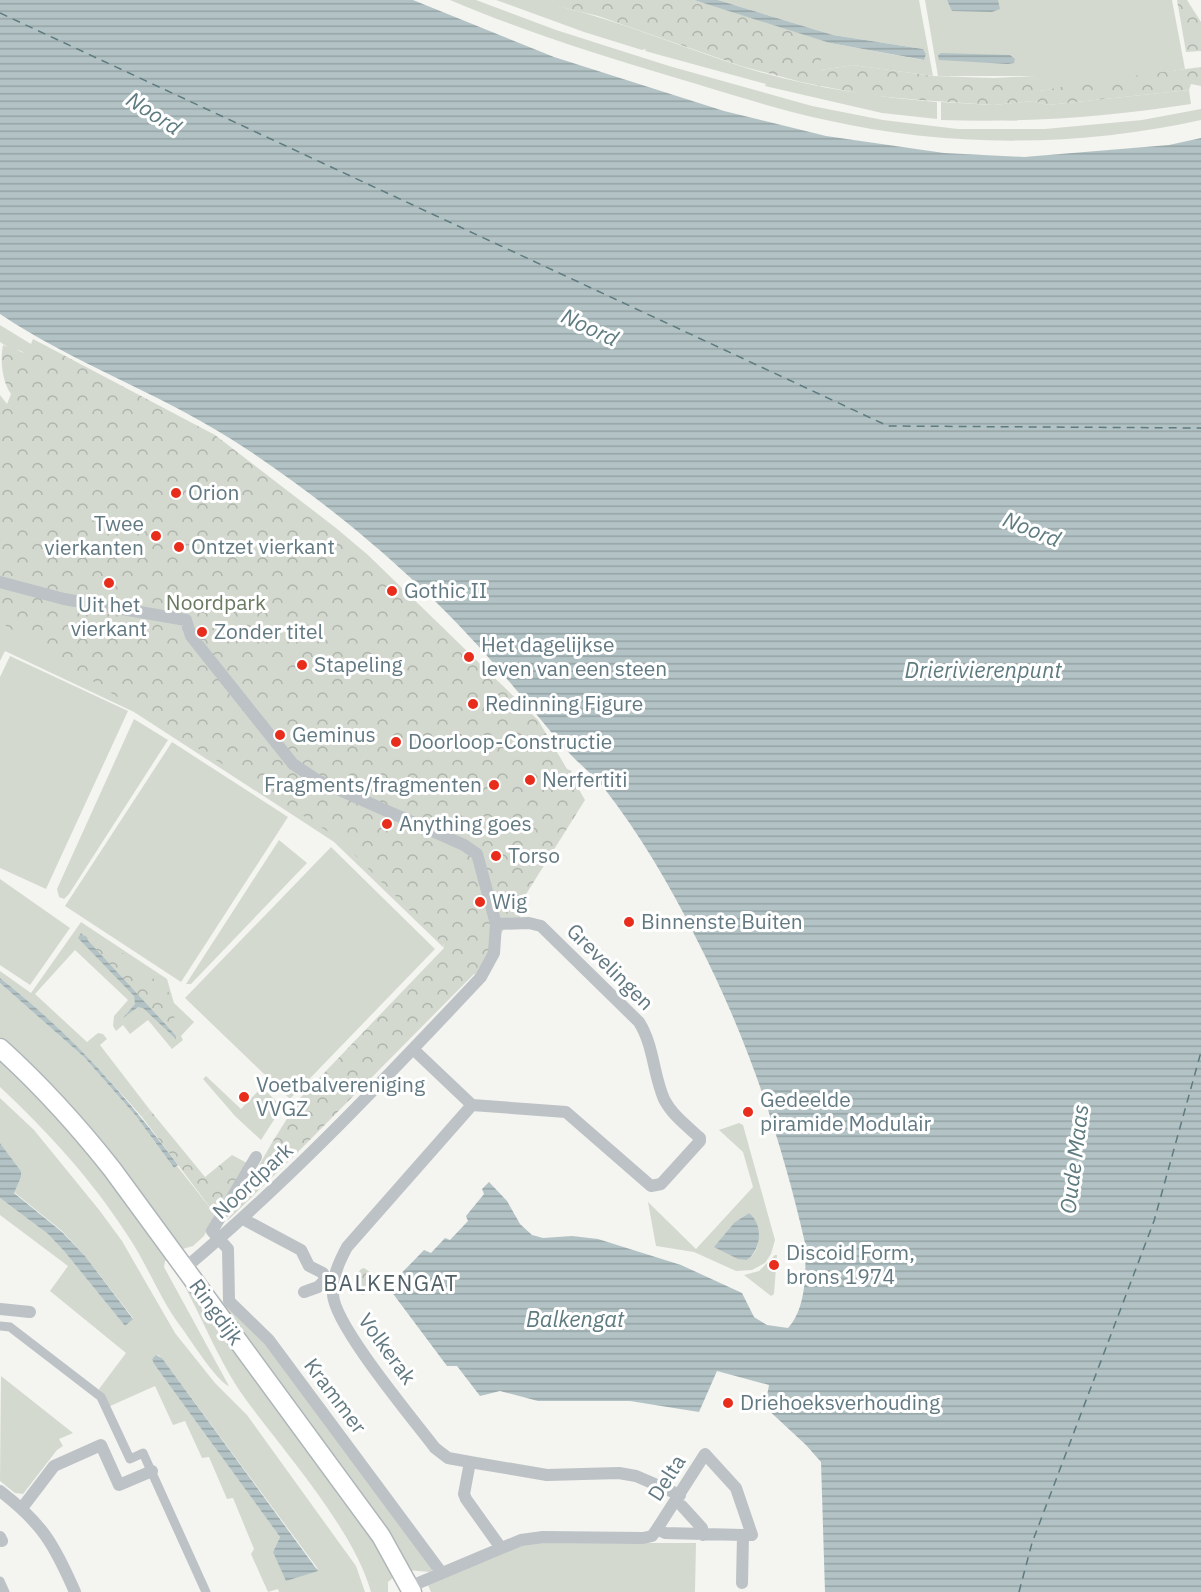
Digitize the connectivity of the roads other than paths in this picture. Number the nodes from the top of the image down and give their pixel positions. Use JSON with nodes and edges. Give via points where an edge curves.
{"nodes":[{"id":1,"x":0,"y":582,"type":"edge"},
{"id":2,"x":496,"y":924,"type":"junction"},
{"id":3,"x":0,"y":1048,"type":"edge"},
{"id":4,"x":413,"y":1049,"type":"junction"},
{"id":5,"x":472,"y":1105,"type":"junction"},
{"id":6,"x":256,"y":1157,"type":"dead end"},
{"id":7,"x":243,"y":1219,"type":"junction"},
{"id":8,"x":219,"y":1240,"type":"junction"},
{"id":9,"x":185,"y":1268,"type":"junction"},
{"id":10,"x":304,"y":1292,"type":"dead end"},
{"id":11,"x":1,"y":1309,"type":"edge"},
{"id":12,"x":30,"y":1312,"type":"dead end"},
{"id":13,"x":5,"y":1327,"type":"edge"},
{"id":14,"x":119,"y":1436,"type":"junction"},
{"id":15,"x":101,"y":1444,"type":"junction"},
{"id":16,"x":470,"y":1462,"type":"junction"},
{"id":17,"x":152,"y":1471,"type":"junction"},
{"id":18,"x":0,"y":1491,"type":"edge"},
{"id":19,"x":681,"y":1501,"type":"junction"},
{"id":20,"x":22,"y":1508,"type":"junction"},
{"id":21,"x":657,"y":1529,"type":"junction"},
{"id":22,"x":703,"y":1535,"type":"junction"},
{"id":23,"x":743,"y":1535,"type":"junction"},
{"id":24,"x":501,"y":1548,"type":"junction"},
{"id":25,"x":441,"y":1572,"type":"junction"},
{"id":26,"x":0,"y":1581,"type":"edge"},
{"id":27,"x":742,"y":1583,"type":"dead end"},
{"id":28,"x":410,"y":1589,"type":"edge"},
{"id":29,"x":5,"y":1592,"type":"edge"},
{"id":30,"x":75,"y":1592,"type":"edge"},
{"id":31,"x":206,"y":1592,"type":"edge"}],
"edges":[{"from":1,"to":2,"type":"street","name":"Noordpark","via":[[64,599],[186,620],[191,636],[293,764],[317,780],[477,854]]},
{"from":2,"to":4,"type":"street","name":"Noordpark","via":[[490,965]]},
{"from":2,"to":5,"type":"street","name":"Grevelingen","via":[[541,926],[639,1022],[649,1040],[664,1099],[700,1141],[661,1184],[651,1186],[566,1112]]},
{"from":3,"to":9,"type":"main road","name":"Ringdijk","via":[[74,1120]]},
{"from":4,"to":5,"type":"street"},
{"from":4,"to":7,"type":"street","name":"Noordpark"},
{"from":5,"to":16,"type":"street","name":"Volkerak","via":[[347,1247],[336,1272],[333,1296],[344,1324],[435,1448],[448,1458]]},
{"from":6,"to":8,"type":"street","via":[[212,1228]]},
{"from":7,"to":8,"type":"street","name":"Noordpark"},
{"from":7,"to":10,"type":"street","via":[[301,1250],[309,1266],[323,1273],[322,1284]]},
{"from":8,"to":9,"type":"street","name":"Noordpark"},
{"from":8,"to":25,"type":"street","name":"Krammer","via":[[228,1249],[229,1301],[269,1340]]},
{"from":9,"to":28,"type":"main road","name":"Ringdijk","via":[[381,1536]]},
{"from":11,"to":12,"type":"street"},
{"from":11,"to":13,"type":"street"},
{"from":13,"to":14,"type":"street","via":[[101,1397]]},
{"from":14,"to":15,"type":"street"},
{"from":14,"to":17,"type":"street","via":[[130,1459],[143,1453]]},
{"from":15,"to":17,"type":"street","via":[[119,1485]]},
{"from":15,"to":20,"type":"street","via":[[54,1466]]},
{"from":16,"to":19,"type":"street","name":"Volkerak","via":[[547,1475],[636,1476]]},
{"from":16,"to":24,"type":"street","via":[[464,1494]]},
{"from":17,"to":31,"type":"street"},
{"from":18,"to":20,"type":"street"},
{"from":19,"to":21,"type":"street","name":"Delta"},
{"from":19,"to":22,"type":"street"},
{"from":19,"to":23,"type":"street","name":"Delta","via":[[705,1454],[736,1488],[753,1535]]},
{"from":20,"to":30,"type":"street","via":[[42,1527]]},
{"from":21,"to":22,"type":"street"},
{"from":21,"to":24,"type":"street","via":[[644,1538],[543,1537]]},
{"from":22,"to":23,"type":"street"},
{"from":23,"to":27,"type":"street","name":"Delta"},
{"from":24,"to":25,"type":"street"},
{"from":25,"to":28,"type":"street"},
{"from":26,"to":29,"type":"street"}]}
